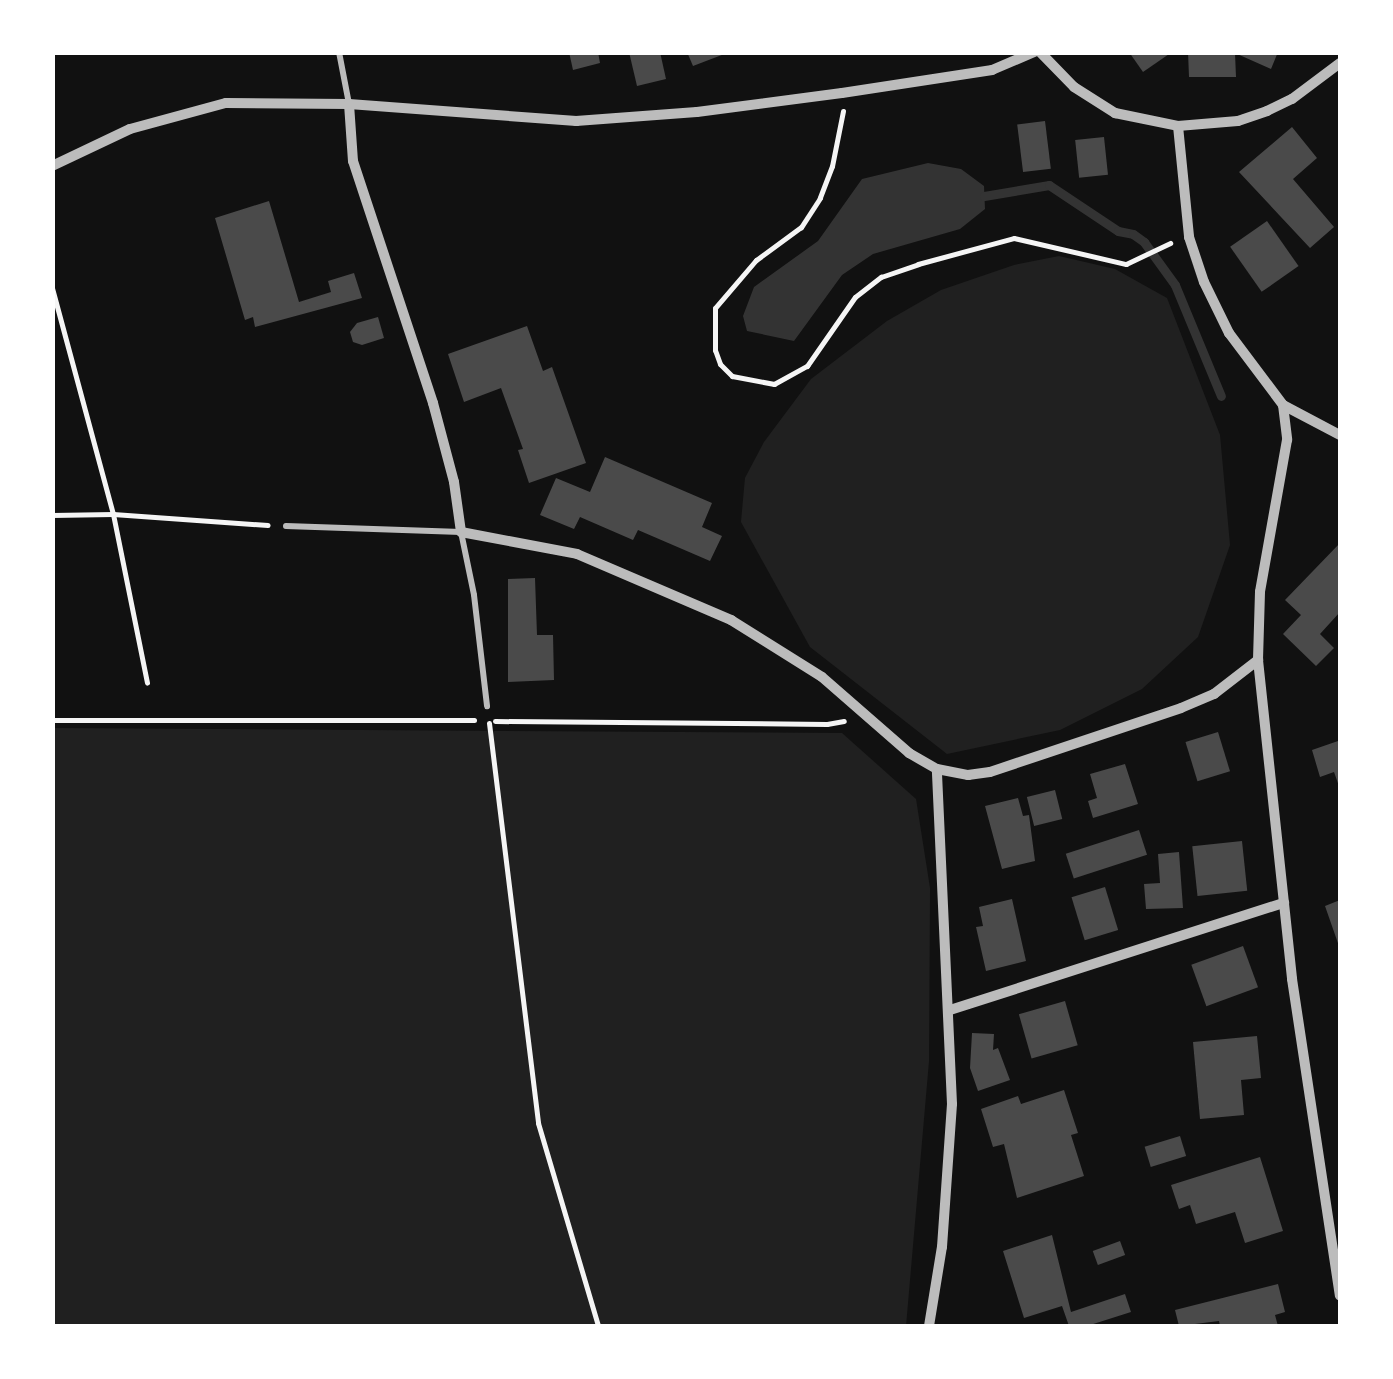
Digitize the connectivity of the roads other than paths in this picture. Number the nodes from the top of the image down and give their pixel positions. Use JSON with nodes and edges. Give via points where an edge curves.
{"nodes":[{"id":1,"x":339,"y":52,"type":"edge"},
{"id":2,"x":1037,"y":52,"type":"edge"},
{"id":3,"x":1340,"y":63,"type":"edge"},
{"id":4,"x":349,"y":104,"type":"junction"},
{"id":5,"x":1178,"y":126,"type":"junction"},
{"id":6,"x":52,"y":166,"type":"edge"},
{"id":7,"x":1283,"y":405,"type":"junction"},
{"id":8,"x":1340,"y":435,"type":"edge"},
{"id":9,"x":286,"y":526,"type":"road end"},
{"id":10,"x":461,"y":532,"type":"junction"},
{"id":11,"x":1258,"y":660,"type":"junction"},
{"id":12,"x":487,"y":706,"type":"road end"},
{"id":13,"x":937,"y":769,"type":"junction"},
{"id":14,"x":1284,"y":903,"type":"junction"},
{"id":15,"x":950,"y":1010,"type":"junction"},
{"id":16,"x":1340,"y":1295,"type":"edge"},
{"id":17,"x":928,"y":1326,"type":"edge"}],
"edges":[{"from":1,"to":4,"type":"lane"},
{"from":2,"to":4,"type":"street","via":[[992,70],[697,112],[576,121]]},
{"from":2,"to":5,"type":"street","via":[[1090,99],[1140,121]]},
{"from":3,"to":5,"type":"street","via":[[1266,111],[1238,121]]},
{"from":4,"to":6,"type":"street","via":[[226,103],[189,110]]},
{"from":4,"to":10,"type":"street","via":[[353,161],[433,402]]},
{"from":5,"to":7,"type":"street","via":[[1189,238],[1204,282],[1230,334]]},
{"from":7,"to":8,"type":"street"},
{"from":7,"to":11,"type":"street","via":[[1287,440],[1260,592]]},
{"from":9,"to":10,"type":"lane"},
{"from":10,"to":12,"type":"lane"},
{"from":10,"to":13,"type":"street","via":[[577,554],[731,620],[822,677]]},
{"from":11,"to":13,"type":"street","via":[[1214,694],[1164,714],[990,772]]},
{"from":11,"to":14,"type":"street"},
{"from":13,"to":15,"type":"street"},
{"from":14,"to":15,"type":"street"},
{"from":14,"to":16,"type":"street"},
{"from":15,"to":17,"type":"street","via":[[952,1104],[942,1247]]}]}
